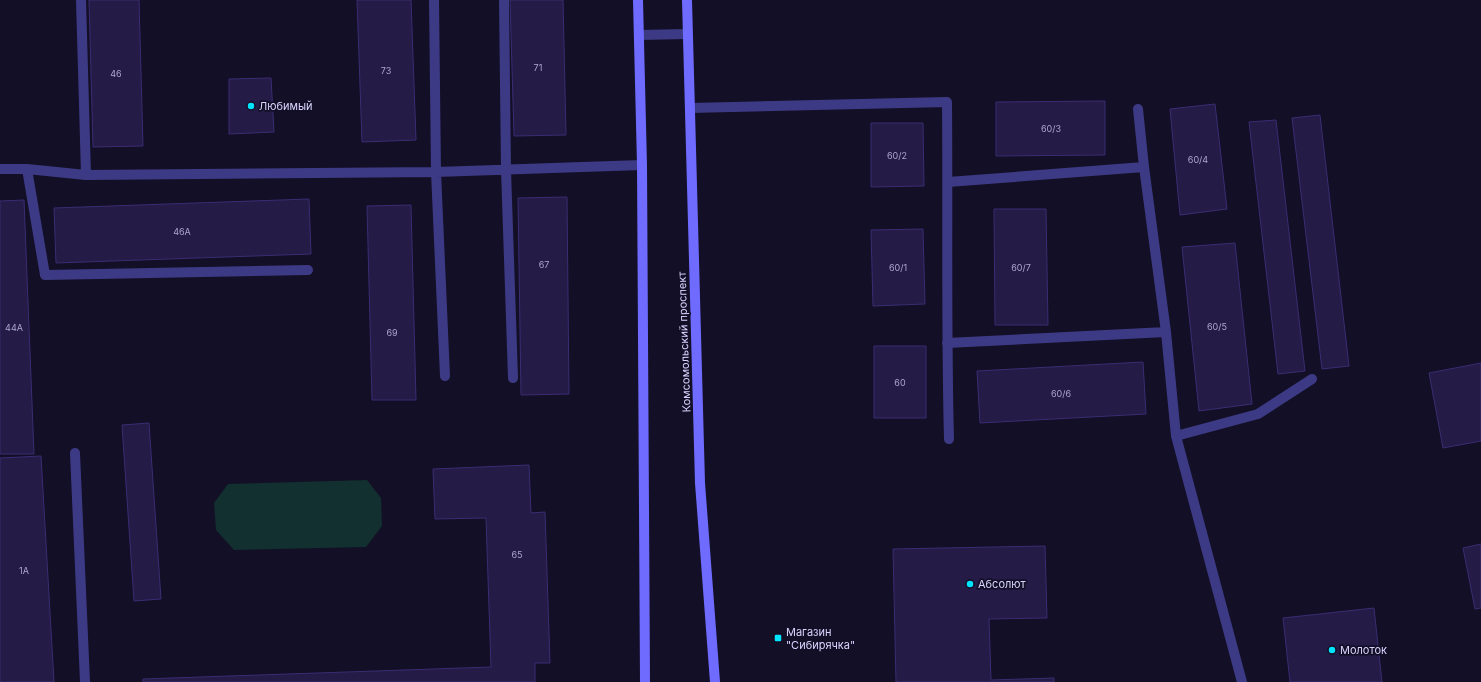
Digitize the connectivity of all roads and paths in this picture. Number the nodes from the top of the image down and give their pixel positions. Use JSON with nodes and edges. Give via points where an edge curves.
{"nodes":[{"id":1,"x":81,"y":0,"type":"edge"},
{"id":2,"x":434,"y":0,"type":"edge"},
{"id":3,"x":504,"y":0,"type":"edge"},
{"id":4,"x":638,"y":0,"type":"edge"},
{"id":5,"x":687,"y":0,"type":"edge"},
{"id":6,"x":688,"y":34,"type":"junction"},
{"id":7,"x":639,"y":35,"type":"junction"},
{"id":8,"x":690,"y":108,"type":"junction"},
{"id":9,"x":1138,"y":109,"type":"dead end"},
{"id":10,"x":642,"y":165,"type":"junction"},
{"id":11,"x":1144,"y":167,"type":"junction"},
{"id":12,"x":0,"y":169,"type":"edge"},
{"id":13,"x":27,"y":169,"type":"junction"},
{"id":14,"x":506,"y":170,"type":"junction"},
{"id":15,"x":436,"y":172,"type":"junction"},
{"id":16,"x":86,"y":176,"type":"junction"},
{"id":17,"x":948,"y":182,"type":"junction"},
{"id":18,"x":308,"y":270,"type":"dead end"},
{"id":19,"x":1166,"y":332,"type":"junction"},
{"id":20,"x":947,"y":343,"type":"junction"},
{"id":21,"x":445,"y":376,"type":"dead end"},
{"id":22,"x":513,"y":378,"type":"dead end"},
{"id":23,"x":1312,"y":379,"type":"dead end"},
{"id":24,"x":1176,"y":436,"type":"junction"},
{"id":25,"x":949,"y":439,"type":"dead end"},
{"id":26,"x":75,"y":453,"type":"dead end"},
{"id":27,"x":85,"y":682,"type":"edge"},
{"id":28,"x":645,"y":682,"type":"edge"},
{"id":29,"x":715,"y":682,"type":"edge"},
{"id":30,"x":1242,"y":682,"type":"edge"}],
"edges":[{"from":1,"to":16,"type":"street"},
{"from":2,"to":15,"type":"street"},
{"from":3,"to":14,"type":"street"},
{"from":4,"to":7,"type":"main road"},
{"from":5,"to":6,"type":"main road","name":"Комсомольский проспект"},
{"from":6,"to":7,"type":"street"},
{"from":6,"to":8,"type":"main road","name":"Комсомольский проспект"},
{"from":7,"to":10,"type":"main road"},
{"from":8,"to":17,"type":"street","via":[[947,102]]},
{"from":8,"to":29,"type":"main road","name":"Комсомольский проспект","via":[[700,483]]},
{"from":9,"to":11,"type":"street"},
{"from":10,"to":14,"type":"street"},
{"from":10,"to":28,"type":"main road"},
{"from":11,"to":17,"type":"street"},
{"from":11,"to":19,"type":"street"},
{"from":12,"to":13,"type":"street"},
{"from":13,"to":16,"type":"street"},
{"from":13,"to":18,"type":"street","via":[[45,275]]},
{"from":14,"to":15,"type":"street"},
{"from":14,"to":22,"type":"street"},
{"from":15,"to":16,"type":"street"},
{"from":15,"to":21,"type":"street"},
{"from":17,"to":20,"type":"street"},
{"from":19,"to":20,"type":"street"},
{"from":19,"to":24,"type":"street"},
{"from":20,"to":25,"type":"street"},
{"from":23,"to":24,"type":"street","via":[[1258,414]]},
{"from":24,"to":30,"type":"street"},
{"from":26,"to":27,"type":"street"}]}
